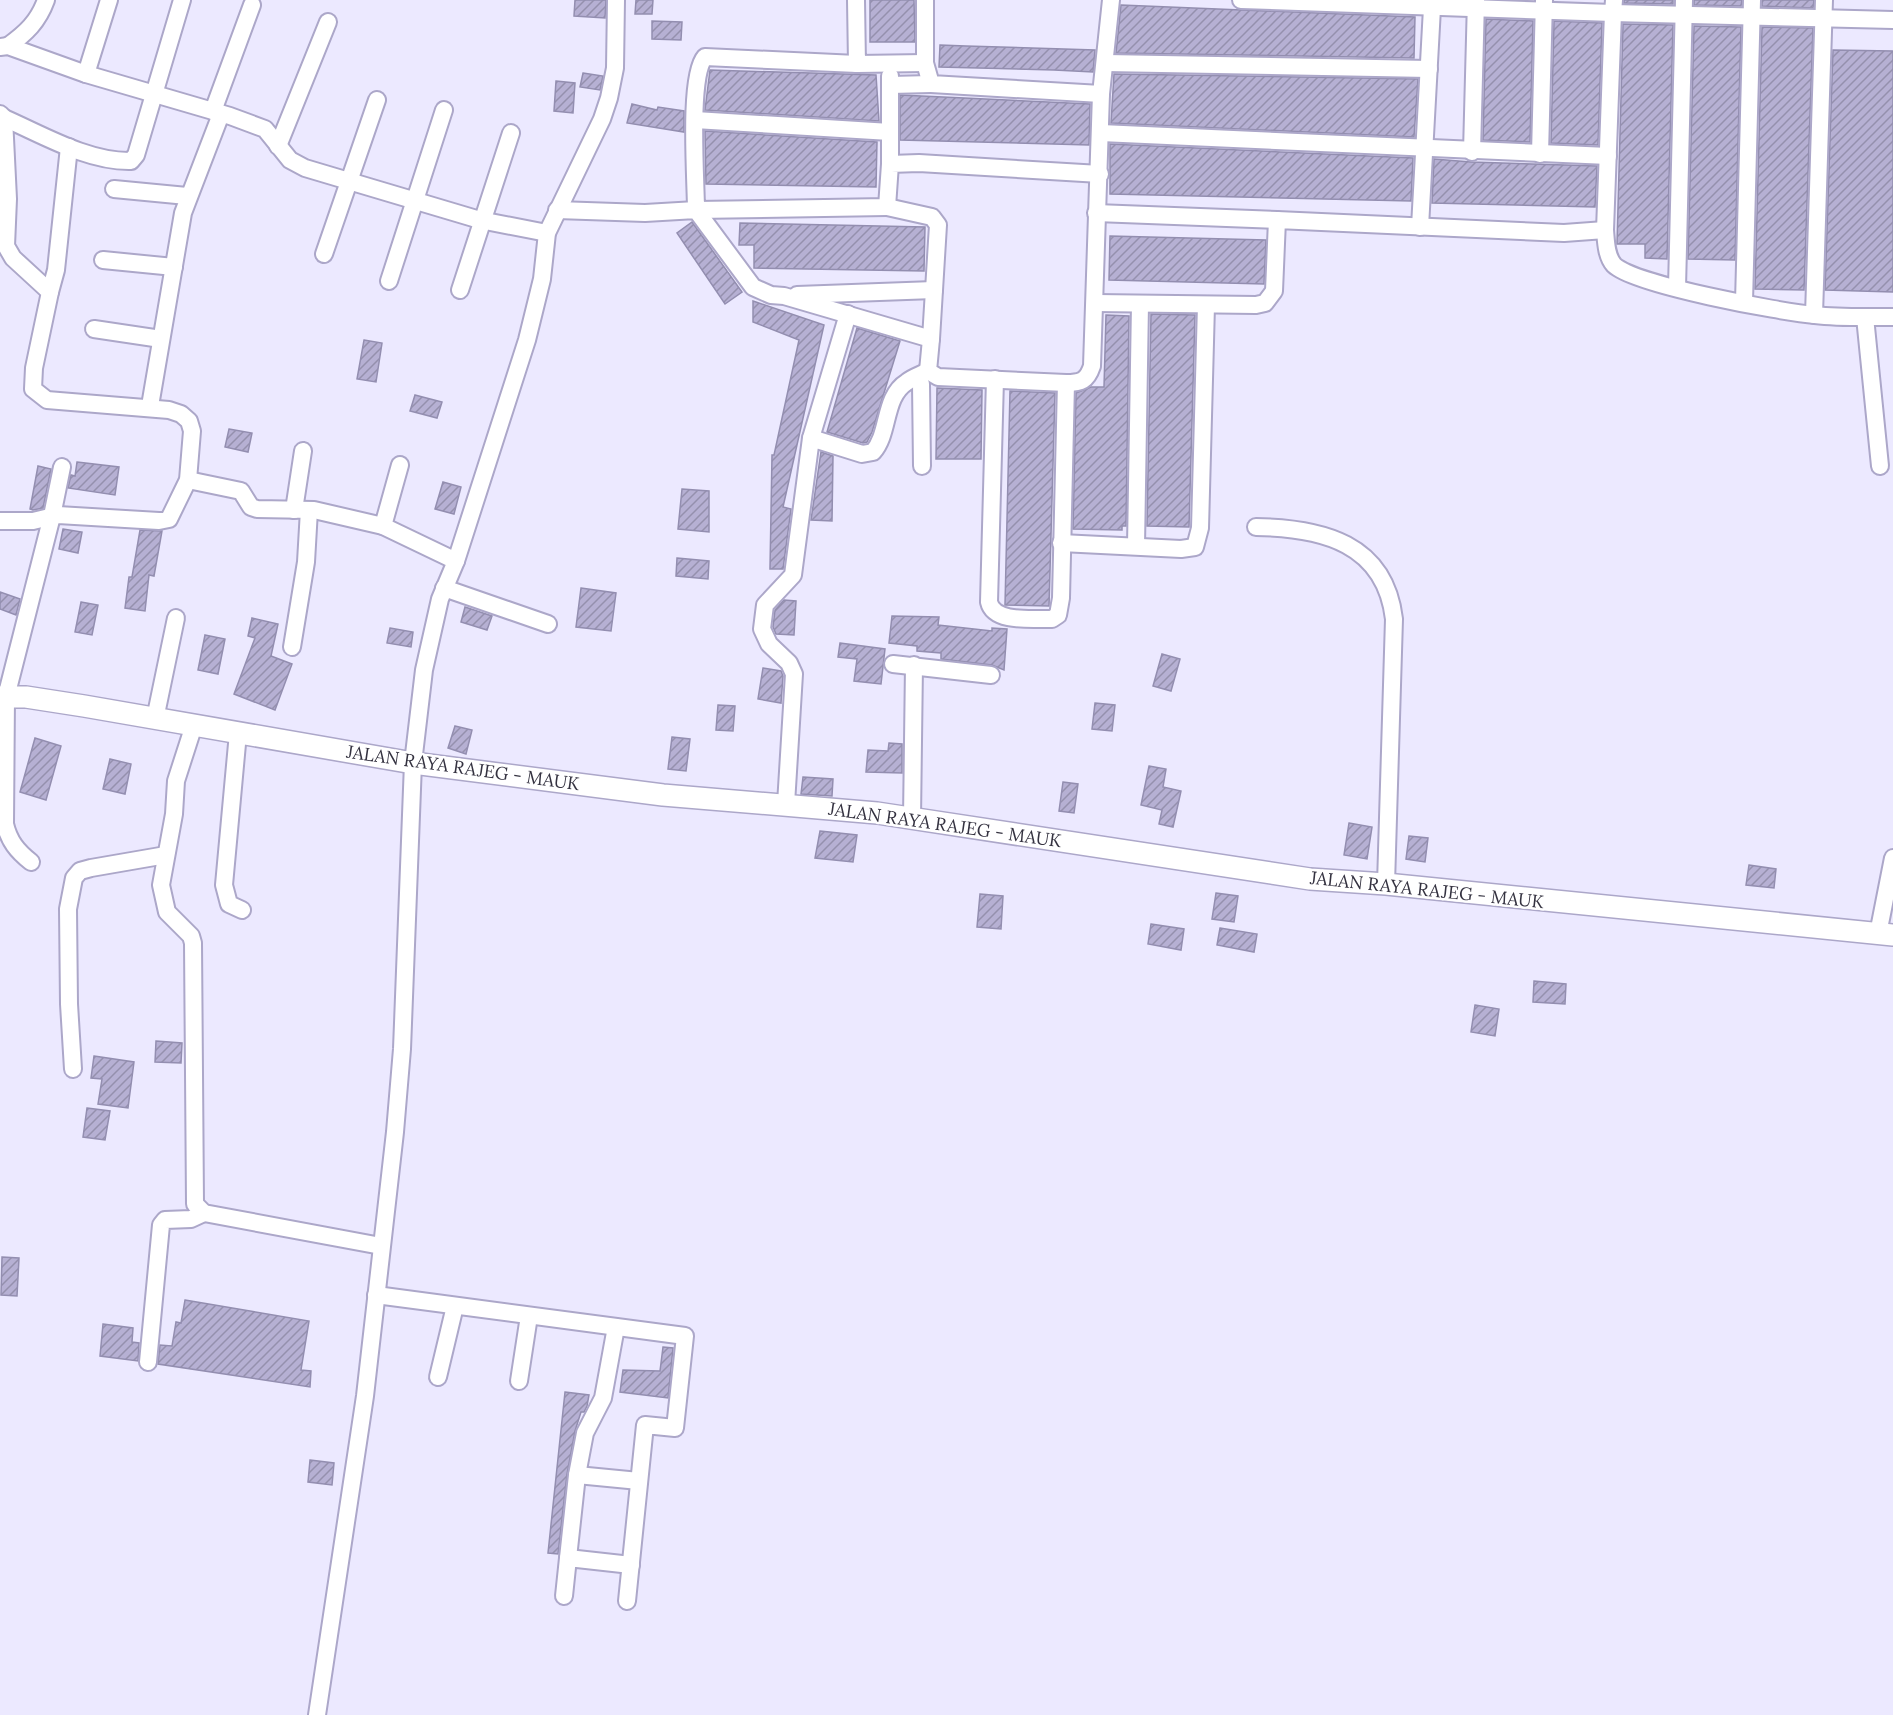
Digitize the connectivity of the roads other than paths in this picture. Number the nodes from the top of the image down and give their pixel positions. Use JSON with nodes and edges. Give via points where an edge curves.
{"nodes":[{"id":1,"x":46,"y":0,"type":"edge"},
{"id":2,"x":110,"y":0,"type":"edge"},
{"id":3,"x":182,"y":0,"type":"edge"},
{"id":4,"x":616,"y":0,"type":"edge"},
{"id":5,"x":856,"y":0,"type":"edge"},
{"id":6,"x":925,"y":0,"type":"edge"},
{"id":7,"x":1111,"y":0,"type":"edge"},
{"id":8,"x":1241,"y":0,"type":"edge"},
{"id":9,"x":1405,"y":3,"type":"edge"},
{"id":10,"x":1476,"y":4,"type":"edge"},
{"id":11,"x":252,"y":5,"type":"dead end"},
{"id":12,"x":1544,"y":6,"type":"edge"},
{"id":13,"x":1613,"y":6,"type":"edge"},
{"id":14,"x":1432,"y":8,"type":"junction"},
{"id":15,"x":1684,"y":8,"type":"edge"},
{"id":16,"x":1751,"y":8,"type":"edge"},
{"id":17,"x":1824,"y":8,"type":"edge"},
{"id":18,"x":1893,"y":20,"type":"edge"},
{"id":19,"x":328,"y":22,"type":"dead end"},
{"id":20,"x":4,"y":47,"type":"edge"},
{"id":21,"x":890,"y":63,"type":"junction"},
{"id":22,"x":925,"y":63,"type":"junction"},
{"id":23,"x":1106,"y":63,"type":"junction"},
{"id":24,"x":857,"y":64,"type":"junction"},
{"id":25,"x":1429,"y":69,"type":"junction"},
{"id":26,"x":86,"y":75,"type":"junction"},
{"id":27,"x":931,"y":84,"type":"junction"},
{"id":28,"x":890,"y":85,"type":"junction"},
{"id":29,"x":153,"y":94,"type":"junction"},
{"id":30,"x":1101,"y":94,"type":"junction"},
{"id":31,"x":377,"y":100,"type":"dead end"},
{"id":32,"x":444,"y":110,"type":"dead end"},
{"id":33,"x":217,"y":112,"type":"junction"},
{"id":34,"x":2,"y":116,"type":"edge"},
{"id":35,"x":695,"y":120,"type":"junction"},
{"id":36,"x":890,"y":132,"type":"junction"},
{"id":37,"x":511,"y":133,"type":"dead end"},
{"id":38,"x":1101,"y":133,"type":"junction"},
{"id":39,"x":278,"y":146,"type":"junction"},
{"id":40,"x":69,"y":147,"type":"junction"},
{"id":41,"x":1423,"y":149,"type":"junction"},
{"id":42,"x":1472,"y":152,"type":"junction"},
{"id":43,"x":1540,"y":154,"type":"junction"},
{"id":44,"x":1608,"y":156,"type":"junction"},
{"id":45,"x":3,"y":158,"type":"edge"},
{"id":46,"x":890,"y":164,"type":"junction"},
{"id":47,"x":1100,"y":174,"type":"junction"},
{"id":48,"x":350,"y":180,"type":"junction"},
{"id":49,"x":114,"y":189,"type":"dead end"},
{"id":50,"x":187,"y":196,"type":"junction"},
{"id":51,"x":415,"y":200,"type":"junction"},
{"id":52,"x":887,"y":207,"type":"junction"},
{"id":53,"x":557,"y":210,"type":"junction"},
{"id":54,"x":696,"y":210,"type":"junction"},
{"id":55,"x":1096,"y":213,"type":"junction"},
{"id":56,"x":480,"y":220,"type":"junction"},
{"id":57,"x":1277,"y":220,"type":"junction"},
{"id":58,"x":1420,"y":227,"type":"junction"},
{"id":59,"x":3,"y":229,"type":"edge"},
{"id":60,"x":1605,"y":230,"type":"junction"},
{"id":61,"x":547,"y":233,"type":"junction"},
{"id":62,"x":324,"y":254,"type":"dead end"},
{"id":63,"x":103,"y":260,"type":"dead end"},
{"id":64,"x":174,"y":267,"type":"junction"},
{"id":65,"x":389,"y":281,"type":"dead end"},
{"id":66,"x":1677,"y":288,"type":"junction"},
{"id":67,"x":460,"y":290,"type":"dead end"},
{"id":68,"x":934,"y":290,"type":"junction"},
{"id":69,"x":50,"y":292,"type":"junction"},
{"id":70,"x":784,"y":296,"type":"junction"},
{"id":71,"x":1744,"y":302,"type":"junction"},
{"id":72,"x":1096,"y":303,"type":"junction"},
{"id":73,"x":1140,"y":304,"type":"junction"},
{"id":74,"x":1206,"y":305,"type":"junction"},
{"id":75,"x":848,"y":314,"type":"junction"},
{"id":76,"x":1814,"y":315,"type":"junction"},
{"id":77,"x":1865,"y":317,"type":"junction"},
{"id":78,"x":1893,"y":317,"type":"edge"},
{"id":79,"x":94,"y":329,"type":"dead end"},
{"id":80,"x":161,"y":339,"type":"junction"},
{"id":81,"x":931,"y":339,"type":"junction"},
{"id":82,"x":923,"y":374,"type":"junction"},
{"id":83,"x":995,"y":379,"type":"junction"},
{"id":84,"x":1066,"y":383,"type":"junction"},
{"id":85,"x":150,"y":406,"type":"junction"},
{"id":86,"x":811,"y":438,"type":"junction"},
{"id":87,"x":303,"y":451,"type":"dead end"},
{"id":88,"x":400,"y":465,"type":"dead end"},
{"id":89,"x":922,"y":465,"type":"dead end"},
{"id":90,"x":1880,"y":466,"type":"dead end"},
{"id":91,"x":62,"y":467,"type":"dead end"},
{"id":92,"x":188,"y":480,"type":"junction"},
{"id":93,"x":301,"y":510,"type":"junction"},
{"id":94,"x":52,"y":516,"type":"junction"},
{"id":95,"x":0,"y":521,"type":"edge"},
{"id":96,"x":383,"y":526,"type":"junction"},
{"id":97,"x":1256,"y":527,"type":"dead end"},
{"id":98,"x":1061,"y":543,"type":"junction"},
{"id":99,"x":1136,"y":546,"type":"junction"},
{"id":100,"x":456,"y":561,"type":"junction"},
{"id":101,"x":444,"y":588,"type":"junction"},
{"id":102,"x":176,"y":618,"type":"dead end"},
{"id":103,"x":548,"y":624,"type":"dead end"},
{"id":104,"x":292,"y":647,"type":"dead end"},
{"id":105,"x":893,"y":664,"type":"dead end"},
{"id":106,"x":914,"y":665,"type":"junction"},
{"id":107,"x":991,"y":675,"type":"dead end"},
{"id":108,"x":3,"y":697,"type":"edge"},
{"id":109,"x":155,"y":718,"type":"junction"},
{"id":110,"x":194,"y":725,"type":"junction"},
{"id":111,"x":238,"y":733,"type":"junction"},
{"id":112,"x":413,"y":763,"type":"junction"},
{"id":113,"x":786,"y":804,"type":"junction"},
{"id":114,"x":912,"y":818,"type":"junction"},
{"id":115,"x":166,"y":855,"type":"junction"},
{"id":116,"x":1893,"y":858,"type":"edge"},
{"id":117,"x":31,"y":862,"type":"dead end"},
{"id":118,"x":1386,"y":884,"type":"junction"},
{"id":119,"x":242,"y":910,"type":"dead end"},
{"id":120,"x":1885,"y":935,"type":"edge"},
{"id":121,"x":74,"y":1069,"type":"dead end"},
{"id":122,"x":204,"y":1213,"type":"junction"},
{"id":123,"x":381,"y":1246,"type":"junction"},
{"id":124,"x":376,"y":1295,"type":"junction"},
{"id":125,"x":455,"y":1306,"type":"junction"},
{"id":126,"x":529,"y":1316,"type":"junction"},
{"id":127,"x":616,"y":1327,"type":"junction"},
{"id":128,"x":148,"y":1362,"type":"dead end"},
{"id":129,"x":438,"y":1377,"type":"dead end"},
{"id":130,"x":519,"y":1381,"type":"dead end"},
{"id":131,"x":577,"y":1475,"type":"junction"},
{"id":132,"x":639,"y":1481,"type":"junction"},
{"id":133,"x":568,"y":1558,"type":"junction"},
{"id":134,"x":630,"y":1565,"type":"junction"},
{"id":135,"x":564,"y":1596,"type":"dead end"},
{"id":136,"x":627,"y":1601,"type":"dead end"},
{"id":137,"x":317,"y":1715,"type":"edge"}],
"edges":[{"from":1,"to":20,"type":"street","via":[[28,32]]},
{"from":2,"to":26,"type":"street"},
{"from":3,"to":29,"type":"street"},
{"from":4,"to":53,"type":"street","via":[[615,69],[609,98]]},
{"from":5,"to":24,"type":"street"},
{"from":6,"to":22,"type":"street"},
{"from":7,"to":23,"type":"street"},
{"from":8,"to":9,"type":"street"},
{"from":9,"to":14,"type":"street"},
{"from":10,"to":12,"type":"street"},
{"from":10,"to":14,"type":"street"},
{"from":10,"to":42,"type":"street"},
{"from":11,"to":33,"type":"street"},
{"from":12,"to":13,"type":"street"},
{"from":12,"to":43,"type":"street"},
{"from":13,"to":15,"type":"street"},
{"from":13,"to":44,"type":"street"},
{"from":14,"to":25,"type":"street"},
{"from":15,"to":16,"type":"street"},
{"from":15,"to":66,"type":"street"},
{"from":16,"to":17,"type":"street"},
{"from":16,"to":71,"type":"street"},
{"from":17,"to":18,"type":"street"},
{"from":17,"to":76,"type":"street"},
{"from":19,"to":39,"type":"street"},
{"from":20,"to":26,"type":"street"},
{"from":21,"to":22,"type":"street"},
{"from":21,"to":24,"type":"street"},
{"from":21,"to":28,"type":"street"},
{"from":22,"to":27,"type":"street"},
{"from":23,"to":25,"type":"street"},
{"from":23,"to":30,"type":"street"},
{"from":24,"to":35,"type":"street","via":[[705,57],[695,93]]},
{"from":25,"to":41,"type":"street"},
{"from":26,"to":29,"type":"street"},
{"from":27,"to":28,"type":"street"},
{"from":27,"to":30,"type":"street"},
{"from":28,"to":36,"type":"street"},
{"from":29,"to":33,"type":"street"},
{"from":29,"to":40,"type":"street","via":[[131,161]]},
{"from":30,"to":38,"type":"street"},
{"from":31,"to":48,"type":"street"},
{"from":32,"to":51,"type":"street"},
{"from":33,"to":39,"type":"street","via":[[265,129]]},
{"from":33,"to":50,"type":"street"},
{"from":34,"to":40,"type":"street"},
{"from":34,"to":45,"type":"street"},
{"from":35,"to":36,"type":"street"},
{"from":35,"to":54,"type":"street"},
{"from":36,"to":46,"type":"street"},
{"from":37,"to":56,"type":"street"},
{"from":38,"to":41,"type":"street"},
{"from":38,"to":47,"type":"street"},
{"from":39,"to":48,"type":"street","via":[[290,160],[305,168]]},
{"from":40,"to":69,"type":"street","via":[[56,270]]},
{"from":41,"to":42,"type":"street"},
{"from":41,"to":58,"type":"street"},
{"from":42,"to":43,"type":"street"},
{"from":43,"to":44,"type":"street"},
{"from":44,"to":60,"type":"street"},
{"from":45,"to":59,"type":"street","via":[[8,199]]},
{"from":46,"to":47,"type":"street"},
{"from":46,"to":52,"type":"street"},
{"from":47,"to":55,"type":"street"},
{"from":48,"to":51,"type":"street"},
{"from":48,"to":62,"type":"street"},
{"from":49,"to":50,"type":"street"},
{"from":50,"to":64,"type":"street"},
{"from":51,"to":56,"type":"street"},
{"from":51,"to":65,"type":"street"},
{"from":52,"to":54,"type":"street"},
{"from":52,"to":68,"type":"street","via":[[936,220],[939,243]]},
{"from":53,"to":54,"type":"street"},
{"from":53,"to":61,"type":"street"},
{"from":54,"to":70,"type":"street","via":[[753,287]]},
{"from":55,"to":57,"type":"street"},
{"from":55,"to":72,"type":"street"},
{"from":56,"to":61,"type":"street"},
{"from":56,"to":67,"type":"street"},
{"from":57,"to":58,"type":"street"},
{"from":57,"to":74,"type":"street","via":[[1271,297],[1256,305]]},
{"from":58,"to":60,"type":"street","via":[[1564,233]]},
{"from":59,"to":69,"type":"street","via":[[9,253]]},
{"from":60,"to":66,"type":"street","via":[[1608,254],[1622,271]]},
{"from":61,"to":100,"type":"street","via":[[543,279],[527,340]]},
{"from":63,"to":64,"type":"street"},
{"from":64,"to":80,"type":"street"},
{"from":66,"to":71,"type":"street"},
{"from":68,"to":70,"type":"street"},
{"from":68,"to":81,"type":"street"},
{"from":69,"to":85,"type":"street","via":[[33,389],[47,400]]},
{"from":70,"to":75,"type":"street"},
{"from":71,"to":76,"type":"street"},
{"from":72,"to":73,"type":"street"},
{"from":72,"to":84,"type":"street","via":[[1089,377]]},
{"from":73,"to":74,"type":"street"},
{"from":73,"to":99,"type":"street"},
{"from":74,"to":99,"type":"street","via":[[1197,543],[1189,549]]},
{"from":75,"to":81,"type":"street"},
{"from":75,"to":86,"type":"street"},
{"from":76,"to":77,"type":"street"},
{"from":77,"to":78,"type":"street"},
{"from":77,"to":90,"type":"street"},
{"from":79,"to":80,"type":"street"},
{"from":80,"to":85,"type":"street"},
{"from":81,"to":82,"type":"street"},
{"from":82,"to":83,"type":"street"},
{"from":82,"to":86,"type":"street","via":[[907,381],[895,396],[873,452],[862,454]]},
{"from":82,"to":89,"type":"street"},
{"from":83,"to":84,"type":"street"},
{"from":83,"to":98,"type":"street","via":[[989,597],[994,611],[1001,616],[1058,617]]},
{"from":84,"to":98,"type":"street"},
{"from":85,"to":92,"type":"street","via":[[182,414],[189,421],[192,431]]},
{"from":86,"to":113,"type":"street","via":[[793,575],[765,605],[762,629],[794,674]]},
{"from":87,"to":93,"type":"street"},
{"from":88,"to":96,"type":"street"},
{"from":91,"to":94,"type":"street"},
{"from":92,"to":93,"type":"street","via":[[241,491],[251,507],[257,509]]},
{"from":92,"to":94,"type":"street","via":[[169,519]]},
{"from":93,"to":96,"type":"street"},
{"from":93,"to":104,"type":"street","via":[[306,562]]},
{"from":94,"to":95,"type":"street","via":[[33,521]]},
{"from":94,"to":108,"type":"street"},
{"from":96,"to":100,"type":"street"},
{"from":97,"to":118,"type":"street","via":[[1291,528],[1342,541],[1375,567],[1392,602],[1395,619]]},
{"from":98,"to":99,"type":"street"},
{"from":100,"to":101,"type":"street"},
{"from":101,"to":103,"type":"street"},
{"from":101,"to":112,"type":"street","via":[[424,670]]},
{"from":102,"to":109,"type":"street"},
{"from":105,"to":106,"type":"street"},
{"from":106,"to":107,"type":"street"},
{"from":106,"to":114,"type":"street"},
{"from":108,"to":109,"type":"main road","name":"JALAN RAYA RAJEG - MAUK"},
{"from":108,"to":117,"type":"street","via":[[5,824],[15,848]]},
{"from":109,"to":110,"type":"main road","name":"JALAN RAYA RAJEG - MAUK"},
{"from":110,"to":111,"type":"main road","name":"JALAN RAYA RAJEG - MAUK"},
{"from":110,"to":115,"type":"street","via":[[176,781]]},
{"from":111,"to":112,"type":"main road","name":"JALAN RAYA RAJEG - MAUK"},
{"from":111,"to":119,"type":"street","via":[[224,885],[230,904]]},
{"from":112,"to":113,"type":"main road","name":"JALAN RAYA RAJEG - MAUK","via":[[663,795]]},
{"from":112,"to":123,"type":"street","via":[[402,1049]]},
{"from":113,"to":114,"type":"main road","name":"JALAN RAYA RAJEG - MAUK"},
{"from":114,"to":118,"type":"main road","name":"JALAN RAYA RAJEG - MAUK","via":[[1310,879]]},
{"from":115,"to":121,"type":"street","via":[[91,868],[74,878],[68,909]]},
{"from":115,"to":122,"type":"street","via":[[162,898],[167,912],[193,943],[195,1204]]},
{"from":116,"to":120,"type":"street"},
{"from":118,"to":120,"type":"main road","name":"JALAN RAYA RAJEG - MAUK"},
{"from":122,"to":123,"type":"street"},
{"from":122,"to":128,"type":"street","via":[[191,1219],[165,1220],[161,1225]]},
{"from":123,"to":124,"type":"street"},
{"from":124,"to":125,"type":"street"},
{"from":124,"to":137,"type":"street","via":[[362,1419]]},
{"from":125,"to":126,"type":"street"},
{"from":125,"to":129,"type":"street"},
{"from":126,"to":127,"type":"street"},
{"from":126,"to":130,"type":"street"},
{"from":127,"to":131,"type":"street","via":[[603,1398],[585,1433]]},
{"from":127,"to":132,"type":"street","via":[[685,1336],[675,1428],[645,1425]]},
{"from":131,"to":132,"type":"street"},
{"from":131,"to":133,"type":"street"},
{"from":132,"to":134,"type":"street"},
{"from":133,"to":134,"type":"street"},
{"from":133,"to":135,"type":"street"},
{"from":134,"to":136,"type":"street"}]}
